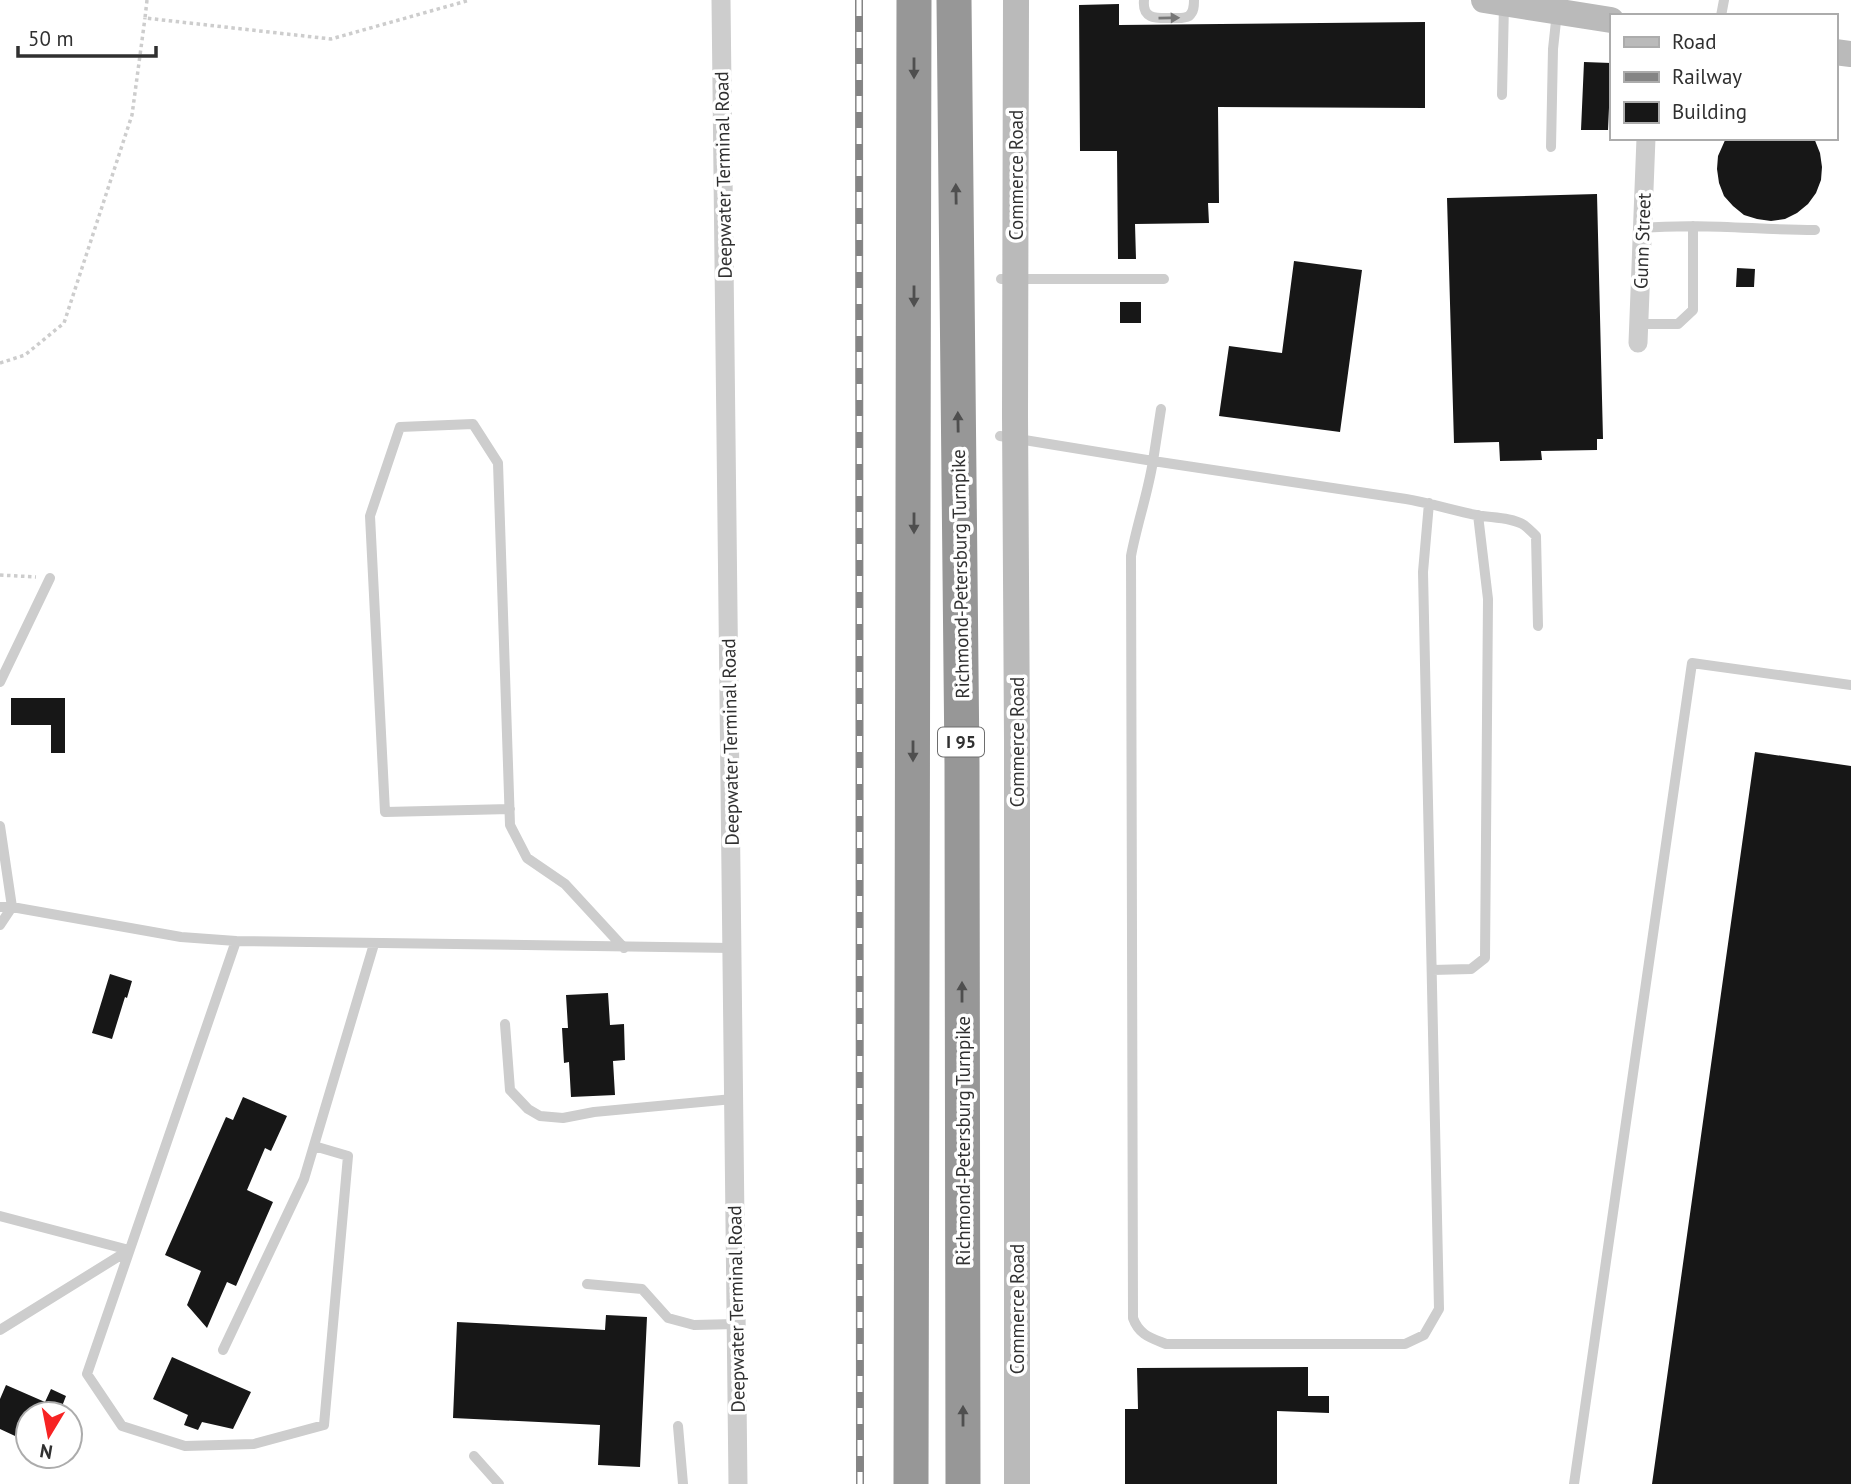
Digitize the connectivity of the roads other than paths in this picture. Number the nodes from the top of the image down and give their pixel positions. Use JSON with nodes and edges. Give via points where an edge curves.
{"nodes":[{"id":1,"x":721,"y":0,"type":"edge"},
{"id":2,"x":914,"y":0,"type":"edge"},
{"id":3,"x":954,"y":0,"type":"edge"},
{"id":4,"x":1001,"y":0,"type":"edge"},
{"id":5,"x":1016,"y":0,"type":"edge"},
{"id":6,"x":1144,"y":0,"type":"edge"},
{"id":7,"x":1194,"y":0,"type":"edge"},
{"id":8,"x":1494,"y":1,"type":"edge"},
{"id":9,"x":1565,"y":8,"type":"edge"},
{"id":10,"x":1610,"y":20,"type":"edge"},
{"id":11,"x":1502,"y":95,"type":"dead end"},
{"id":12,"x":1646,"y":140,"type":"edge"},
{"id":13,"x":1551,"y":147,"type":"dead end"},
{"id":14,"x":1693,"y":226,"type":"junction"},
{"id":15,"x":1643,"y":228,"type":"junction"},
{"id":16,"x":1815,"y":230,"type":"dead end"},
{"id":17,"x":1009,"y":279,"type":"junction"},
{"id":18,"x":1164,"y":279,"type":"dead end"},
{"id":19,"x":1639,"y":333,"type":"joint"},
{"id":20,"x":1161,"y":409,"type":"dead end"},
{"id":21,"x":1008,"y":438,"type":"junction"},
{"id":22,"x":1153,"y":461,"type":"junction"},
{"id":23,"x":1429,"y":503,"type":"junction"},
{"id":24,"x":1478,"y":515,"type":"junction"},
{"id":25,"x":50,"y":578,"type":"road end"},
{"id":26,"x":1538,"y":626,"type":"dead end"},
{"id":27,"x":0,"y":682,"type":"edge"},
{"id":28,"x":1851,"y":685,"type":"edge"},
{"id":29,"x":510,"y":809,"type":"junction"},
{"id":30,"x":0,"y":826,"type":"edge"},
{"id":31,"x":2,"y":854,"type":"edge"},
{"id":32,"x":0,"y":907,"type":"edge"},
{"id":33,"x":12,"y":908,"type":"junction"},
{"id":34,"x":0,"y":925,"type":"edge"},
{"id":35,"x":236,"y":941,"type":"junction"},
{"id":36,"x":374,"y":944,"type":"junction"},
{"id":37,"x":624,"y":948,"type":"junction"},
{"id":38,"x":732,"y":948,"type":"junction"},
{"id":39,"x":1432,"y":970,"type":"junction"},
{"id":40,"x":505,"y":1024,"type":"dead end"},
{"id":41,"x":733,"y":1099,"type":"junction"},
{"id":42,"x":314,"y":1146,"type":"junction"},
{"id":43,"x":0,"y":1216,"type":"edge"},
{"id":44,"x":129,"y":1250,"type":"junction"},
{"id":45,"x":587,"y":1284,"type":"dead end"},
{"id":46,"x":736,"y":1324,"type":"junction"},
{"id":47,"x":0,"y":1330,"type":"edge"},
{"id":48,"x":223,"y":1350,"type":"dead end"},
{"id":49,"x":678,"y":1426,"type":"dead end"},
{"id":50,"x":474,"y":1456,"type":"dead end"},
{"id":51,"x":499,"y":1484,"type":"edge"},
{"id":52,"x":682,"y":1484,"type":"edge"},
{"id":53,"x":738,"y":1484,"type":"edge"},
{"id":54,"x":911,"y":1484,"type":"edge"},
{"id":55,"x":964,"y":1484,"type":"edge"},
{"id":56,"x":1005,"y":1484,"type":"edge"},
{"id":57,"x":1017,"y":1484,"type":"edge"},
{"id":58,"x":1574,"y":1484,"type":"edge"}],
"edges":[{"from":1,"to":38,"type":"street","name":"Deepwater Terminal Road"},
{"from":2,"to":54,"type":"highway","number":"I 95","one_way":true},
{"from":55,"to":3,"type":"highway","name":"Richmond-Petersburg Turnpike","number":"I 95","one_way":true},
{"from":4,"to":17,"type":"main road","name":"Commerce Road"},
{"from":5,"to":17,"type":"main road","name":"Commerce Road"},
{"from":6,"to":7,"type":"lane","one_way":true,"via":[[1147,15],[1154,18],[1190,16]]},
{"from":8,"to":9,"type":"main road"},
{"from":8,"to":11,"type":"lane"},
{"from":9,"to":10,"type":"main road"},
{"from":9,"to":13,"type":"lane","via":[[1553,49]]},
{"from":12,"to":15,"type":"street","name":"Gunn Street"},
{"from":14,"to":15,"type":"lane"},
{"from":14,"to":16,"type":"lane"},
{"from":14,"to":19,"type":"lane","via":[[1693,310],[1678,324]]},
{"from":15,"to":19,"type":"street","name":"Gunn Street"},
{"from":17,"to":18,"type":"lane"},
{"from":17,"to":21,"type":"main road","name":"Commerce Road"},
{"from":20,"to":22,"type":"lane"},
{"from":21,"to":22,"type":"lane"},
{"from":21,"to":56,"type":"main road","name":"Commerce Road"},
{"from":21,"to":57,"type":"main road","name":"Commerce Road","via":[[1017,725]]},
{"from":22,"to":23,"type":"lane"},
{"from":22,"to":39,"type":"lane","via":[[1131,556],[1133,1318],[1147,1337],[1166,1344],[1405,1344],[1424,1335],[1439,1309]]},
{"from":23,"to":24,"type":"lane"},
{"from":23,"to":39,"type":"lane","via":[[1423,572]]},
{"from":24,"to":26,"type":"lane","via":[[1523,524],[1536,536]]},
{"from":24,"to":39,"type":"lane","via":[[1488,599],[1485,958],[1471,969]]},
{"from":25,"to":27,"type":"lane"},
{"from":28,"to":58,"type":"lane","via":[[1692,663]]},
{"from":29,"to":29,"type":"lane","via":[[498,463],[473,424],[400,427],[370,516],[385,812]]},
{"from":29,"to":37,"type":"lane","via":[[510,825],[527,858],[565,884]]},
{"from":30,"to":31,"type":"lane"},
{"from":31,"to":33,"type":"lane"},
{"from":32,"to":33,"type":"lane"},
{"from":33,"to":34,"type":"lane"},
{"from":33,"to":35,"type":"lane","via":[[181,937]]},
{"from":35,"to":36,"type":"lane"},
{"from":35,"to":44,"type":"lane"},
{"from":36,"to":37,"type":"lane"},
{"from":36,"to":42,"type":"lane"},
{"from":37,"to":38,"type":"lane"},
{"from":38,"to":41,"type":"street","name":"Deepwater Terminal Road"},
{"from":40,"to":41,"type":"lane","via":[[510,1090],[540,1116],[563,1118]]},
{"from":41,"to":46,"type":"street","name":"Deepwater Terminal Road"},
{"from":42,"to":44,"type":"lane","via":[[348,1156],[324,1425],[254,1444],[185,1446],[121,1426],[87,1374]]},
{"from":42,"to":48,"type":"lane","via":[[304,1179]]},
{"from":43,"to":44,"type":"lane"},
{"from":44,"to":47,"type":"lane"},
{"from":45,"to":46,"type":"lane","via":[[642,1289],[668,1318],[694,1325]]},
{"from":46,"to":53,"type":"street","name":"Deepwater Terminal Road"},
{"from":49,"to":52,"type":"lane"},
{"from":50,"to":51,"type":"lane"}]}
